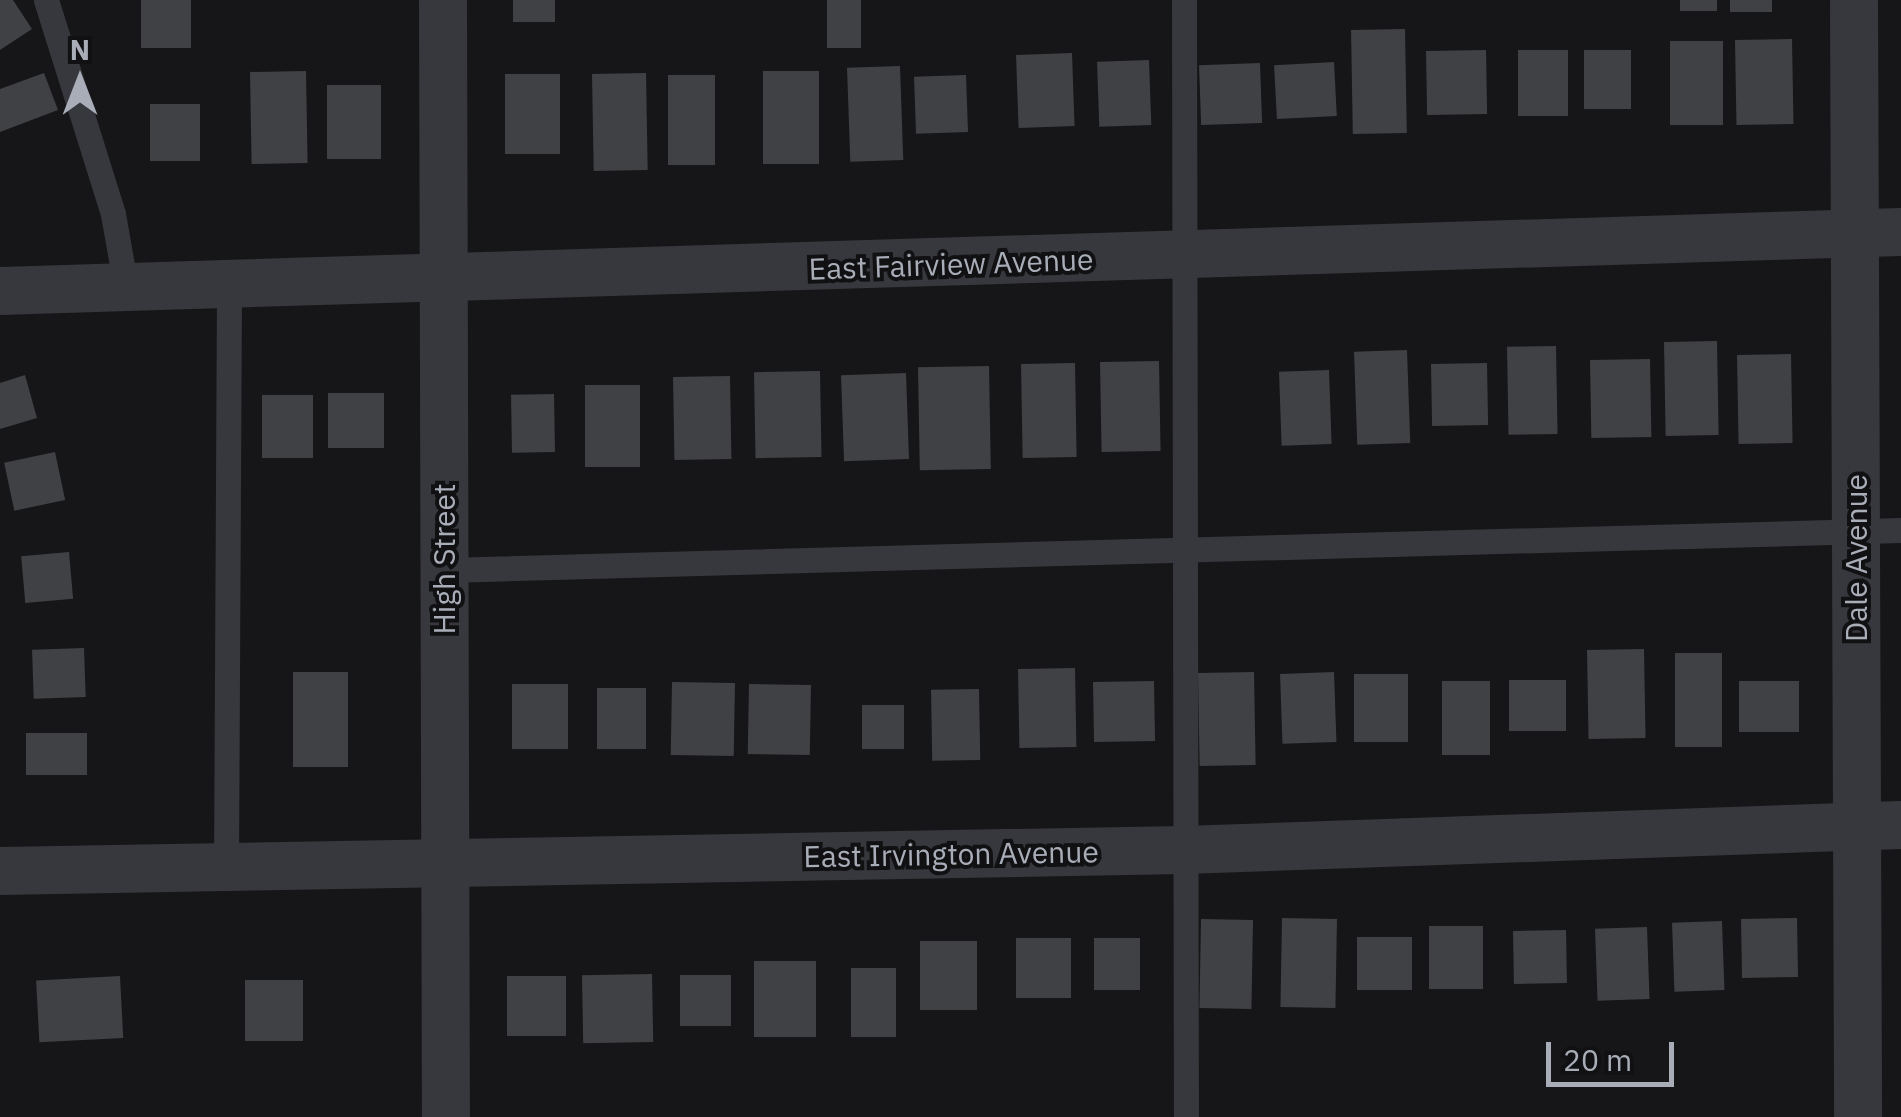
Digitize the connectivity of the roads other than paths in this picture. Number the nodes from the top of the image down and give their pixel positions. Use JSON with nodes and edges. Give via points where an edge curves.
{"nodes":[{"id":1,"x":46,"y":0,"type":"edge"},
{"id":2,"x":443,"y":0,"type":"edge"},
{"id":3,"x":1184,"y":0,"type":"edge"},
{"id":4,"x":1854,"y":0,"type":"edge"},
{"id":5,"x":1878,"y":232,"type":"edge"},
{"id":6,"x":1184,"y":258,"type":"junction"},
{"id":7,"x":443,"y":278,"type":"junction"},
{"id":8,"x":229,"y":285,"type":"junction"},
{"id":9,"x":126,"y":288,"type":"junction"},
{"id":10,"x":0,"y":292,"type":"edge"},
{"id":11,"x":1879,"y":530,"type":"edge"},
{"id":12,"x":1186,"y":546,"type":"junction"},
{"id":13,"x":444,"y":570,"type":"junction"},
{"id":14,"x":1879,"y":826,"type":"edge"},
{"id":15,"x":1184,"y":850,"type":"junction"},
{"id":16,"x":443,"y":864,"type":"junction"},
{"id":17,"x":226,"y":866,"type":"junction"},
{"id":18,"x":0,"y":871,"type":"edge"},
{"id":19,"x":446,"y":1117,"type":"edge"},
{"id":20,"x":1186,"y":1117,"type":"edge"},
{"id":21,"x":1858,"y":1117,"type":"edge"}],
"edges":[{"from":1,"to":9,"type":"lane","via":[[112,214]]},
{"from":2,"to":7,"type":"street","name":"High Street"},
{"from":3,"to":6,"type":"lane"},
{"from":4,"to":5,"type":"street","name":"Dale Avenue"},
{"from":5,"to":6,"type":"street","name":"East Fairview Avenue"},
{"from":5,"to":11,"type":"street","name":"Dale Avenue"},
{"from":6,"to":7,"type":"street","name":"East Fairview Avenue"},
{"from":6,"to":12,"type":"lane"},
{"from":7,"to":8,"type":"street","name":"East Fairview Avenue"},
{"from":7,"to":13,"type":"street","name":"High Street"},
{"from":8,"to":9,"type":"street","name":"East Fairview Avenue"},
{"from":8,"to":17,"type":"lane"},
{"from":9,"to":10,"type":"street","name":"East Fairview Avenue"},
{"from":11,"to":12,"type":"lane"},
{"from":11,"to":14,"type":"street","name":"Dale Avenue"},
{"from":12,"to":13,"type":"lane"},
{"from":12,"to":15,"type":"lane"},
{"from":13,"to":16,"type":"street","name":"High Street"},
{"from":14,"to":15,"type":"street","name":"East Irvington Avenue"},
{"from":14,"to":21,"type":"street","name":"Dale Avenue"},
{"from":15,"to":16,"type":"street","name":"East Irvington Avenue"},
{"from":15,"to":20,"type":"lane"},
{"from":16,"to":17,"type":"street","name":"East Irvington Avenue"},
{"from":16,"to":19,"type":"street","name":"High Street"},
{"from":17,"to":18,"type":"street","name":"East Irvington Avenue"}]}
